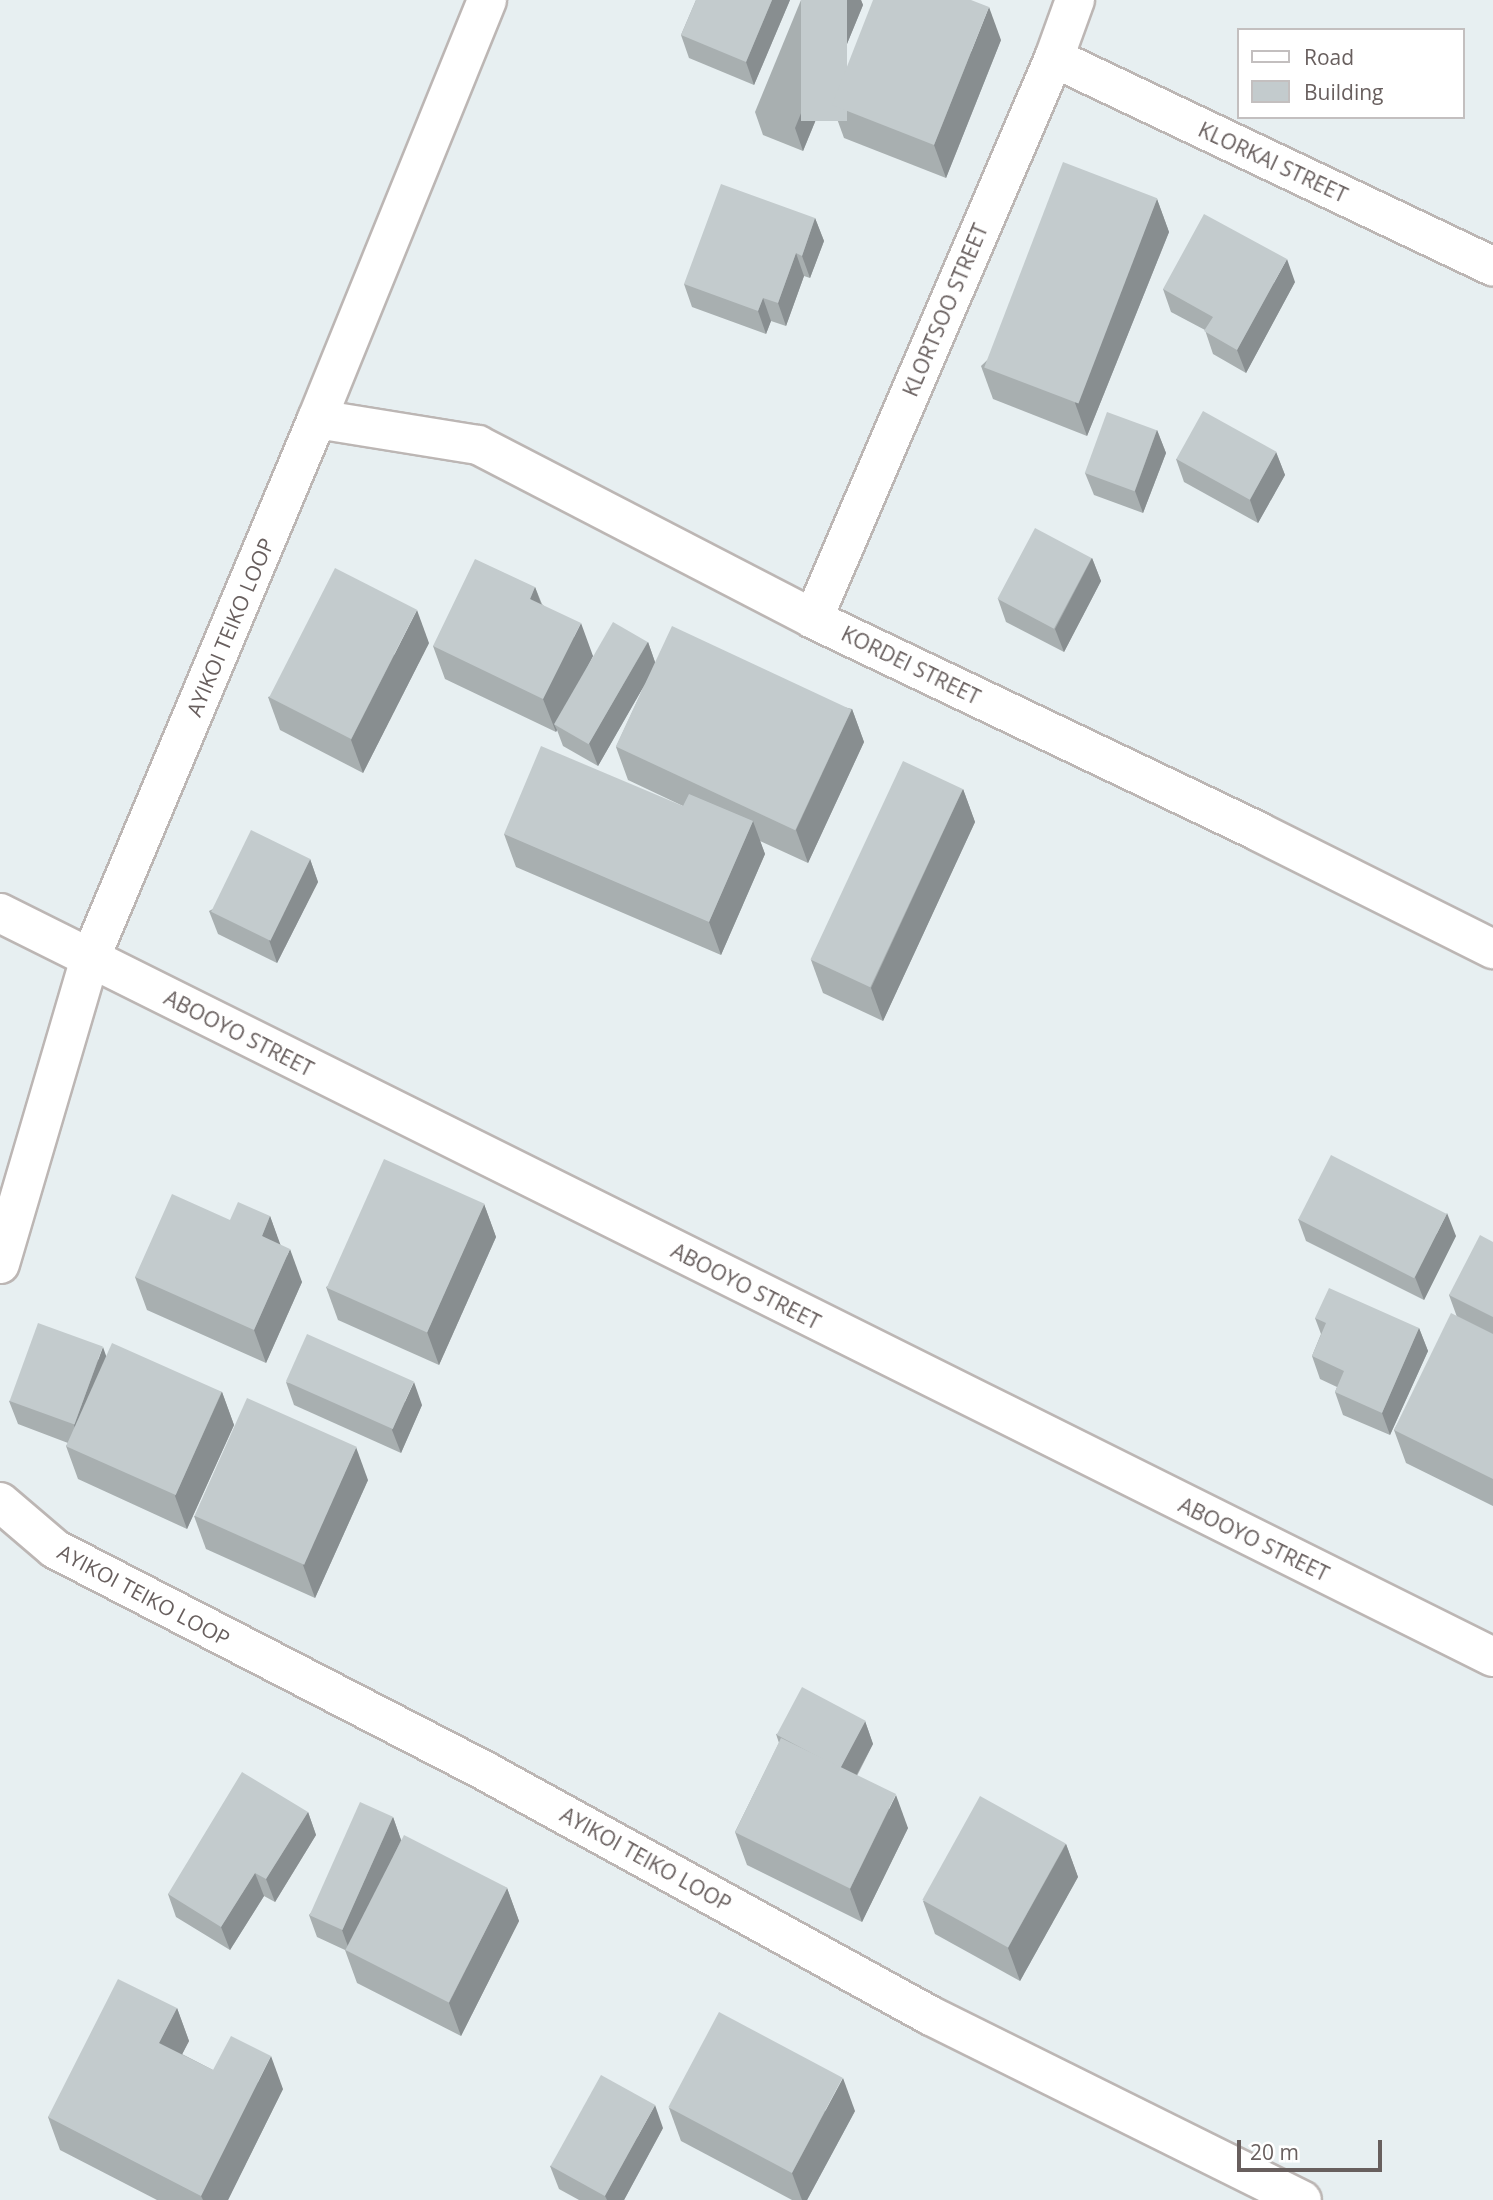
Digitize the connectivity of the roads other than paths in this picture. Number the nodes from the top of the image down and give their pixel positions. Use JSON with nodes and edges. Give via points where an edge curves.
{"nodes":[{"id":1,"x":487,"y":0,"type":"edge"},
{"id":2,"x":1074,"y":0,"type":"edge"},
{"id":3,"x":1054,"y":58,"type":"junction"},
{"id":4,"x":1493,"y":266,"type":"edge"},
{"id":5,"x":317,"y":419,"type":"junction"},
{"id":6,"x":813,"y":619,"type":"junction"},
{"id":7,"x":0,"y":913,"type":"edge"},
{"id":8,"x":1493,"y":949,"type":"edge"},
{"id":9,"x":90,"y":959,"type":"junction"},
{"id":10,"x":0,"y":1264,"type":"edge"},
{"id":11,"x":0,"y":1503,"type":"edge"},
{"id":12,"x":1493,"y":1657,"type":"edge"},
{"id":13,"x":1302,"y":2200,"type":"edge"}],
"edges":[{"from":1,"to":5,"type":"street","name":"AYIKOI TEIKO LOOP"},
{"from":2,"to":3,"type":"street","name":"KLORTSOO STREET"},
{"from":3,"to":4,"type":"street","name":"KLORKAI STREET"},
{"from":3,"to":6,"type":"street","name":"KLORTSOO STREET"},
{"from":5,"to":6,"type":"street","name":"KORDEI STREET","via":[[478,445]]},
{"from":5,"to":9,"type":"street","name":"AYIKOI TEIKO LOOP"},
{"from":6,"to":8,"type":"street","name":"KORDEI STREET"},
{"from":7,"to":9,"type":"street","name":"ABOOYO STREET"},
{"from":9,"to":10,"type":"street","name":"AYIKOI TEIKO LOOP"},
{"from":9,"to":12,"type":"street","name":"ABOOYO STREET"},
{"from":11,"to":13,"type":"street","name":"AYIKOI TEIKO LOOP","via":[[55,1549],[485,1771],[931,2016]]}]}
